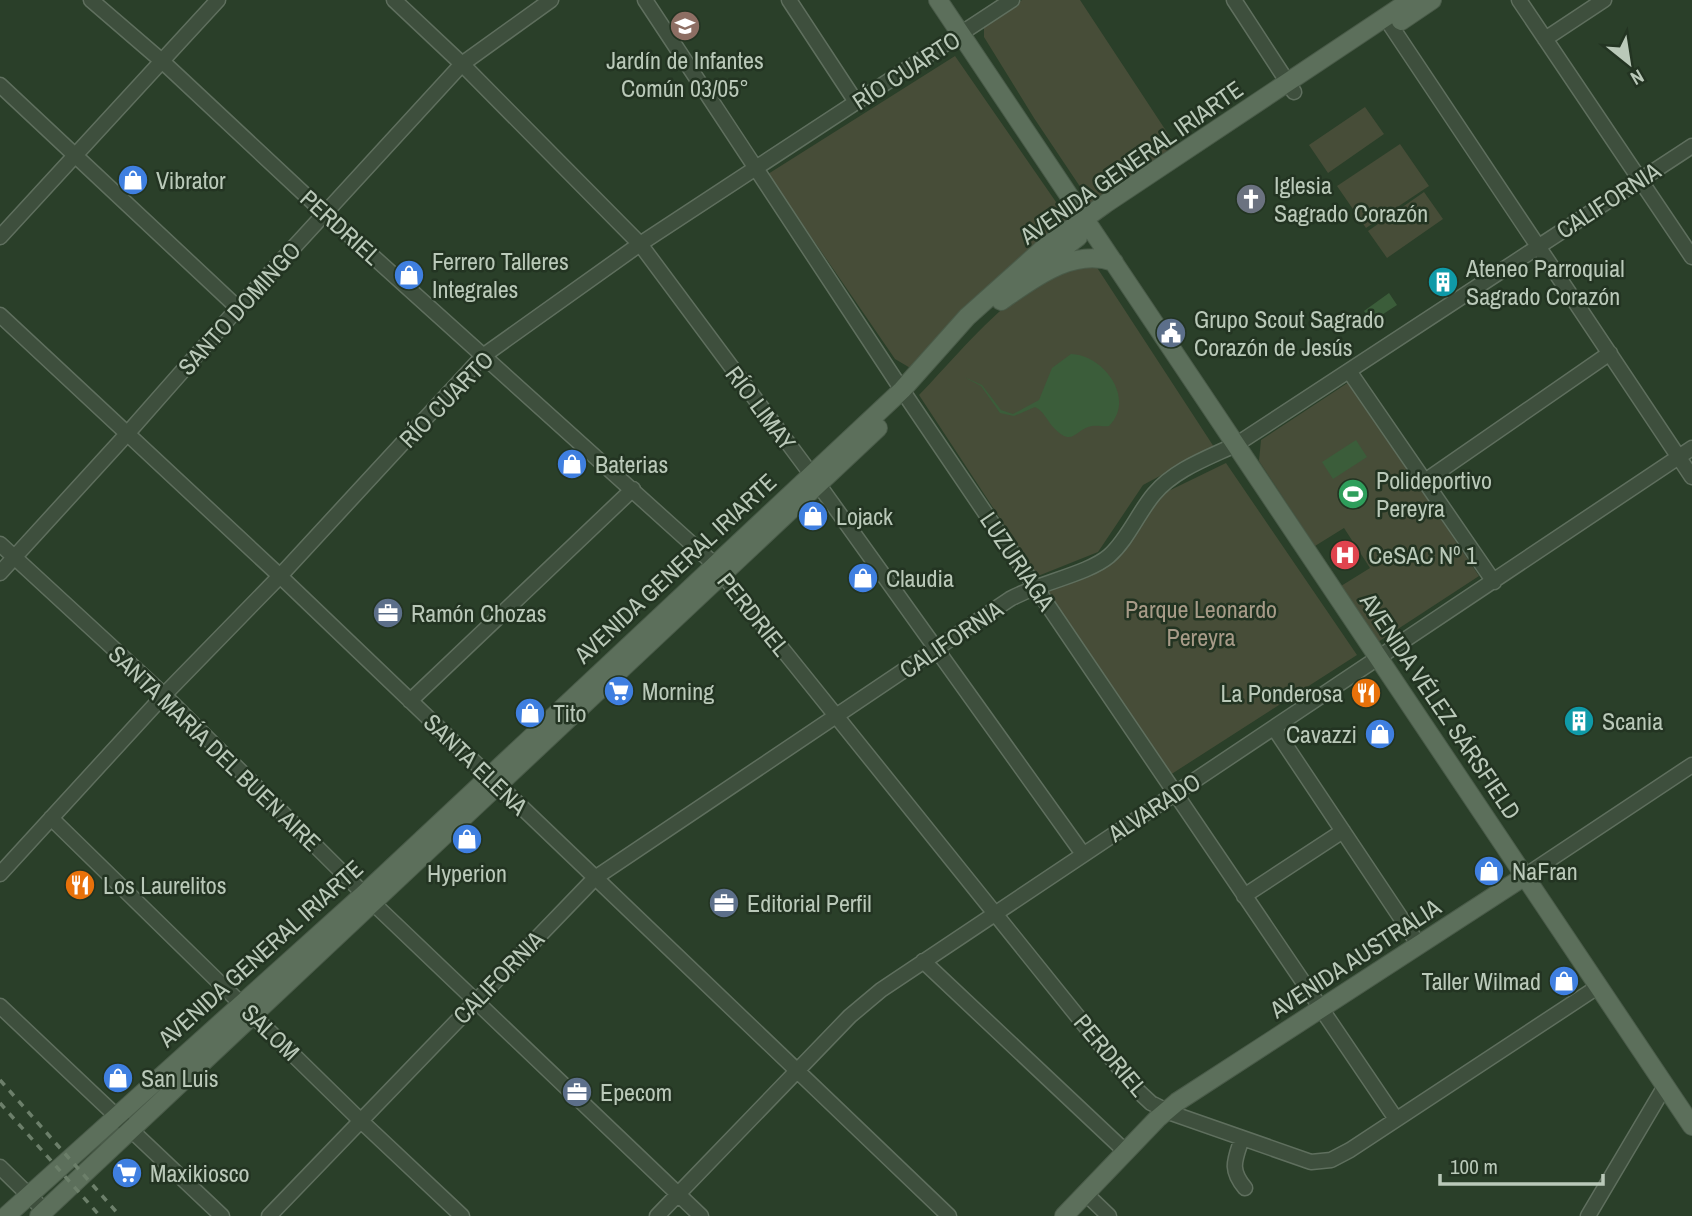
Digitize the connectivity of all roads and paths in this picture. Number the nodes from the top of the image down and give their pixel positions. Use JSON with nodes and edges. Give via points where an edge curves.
{"nodes":[{"id":1,"x":91,"y":0,"type":"edge"},
{"id":2,"x":218,"y":0,"type":"edge"},
{"id":3,"x":394,"y":0,"type":"edge"},
{"id":4,"x":551,"y":0,"type":"edge"},
{"id":5,"x":645,"y":0,"type":"edge"},
{"id":6,"x":789,"y":0,"type":"edge"},
{"id":7,"x":938,"y":0,"type":"edge"},
{"id":8,"x":1012,"y":0,"type":"edge"},
{"id":9,"x":1234,"y":0,"type":"edge"},
{"id":10,"x":1411,"y":0,"type":"edge"},
{"id":11,"x":1432,"y":0,"type":"edge"},
{"id":12,"x":1519,"y":0,"type":"edge"},
{"id":13,"x":1604,"y":0,"type":"edge"},
{"id":14,"x":1388,"y":22,"type":"junction"},
{"id":15,"x":961,"y":34,"type":"junction"},
{"id":16,"x":1545,"y":39,"type":"junction"},
{"id":17,"x":163,"y":62,"type":"junction"},
{"id":18,"x":462,"y":64,"type":"junction"},
{"id":19,"x":0,"y":85,"type":"edge"},
{"id":20,"x":1291,"y":87,"type":"junction"},
{"id":21,"x":856,"y":102,"type":"junction"},
{"id":22,"x":1692,"y":146,"type":"edge"},
{"id":23,"x":74,"y":157,"type":"junction"},
{"id":24,"x":758,"y":168,"type":"junction"},
{"id":25,"x":1640,"y":180,"type":"junction"},
{"id":26,"x":325,"y":213,"type":"junction"},
{"id":27,"x":1088,"y":223,"type":"junction"},
{"id":28,"x":0,"y":237,"type":"edge"},
{"id":29,"x":640,"y":244,"type":"junction"},
{"id":30,"x":1537,"y":246,"type":"junction"},
{"id":31,"x":1692,"y":257,"type":"edge"},
{"id":32,"x":1114,"y":262,"type":"junction"},
{"id":33,"x":1001,"y":301,"type":"junction"},
{"id":34,"x":238,"y":308,"type":"junction"},
{"id":35,"x":0,"y":315,"type":"edge"},
{"id":36,"x":1610,"y":354,"type":"junction"},
{"id":37,"x":483,"y":356,"type":"junction"},
{"id":38,"x":1349,"y":372,"type":"junction"},
{"id":39,"x":905,"y":394,"type":"junction"},
{"id":40,"x":127,"y":434,"type":"junction"},
{"id":41,"x":1237,"y":444,"type":"junction"},
{"id":42,"x":1692,"y":448,"type":"edge"},
{"id":43,"x":1679,"y":457,"type":"junction"},
{"id":44,"x":1692,"y":477,"type":"edge"},
{"id":45,"x":815,"y":480,"type":"junction"},
{"id":46,"x":1425,"y":481,"type":"junction"},
{"id":47,"x":633,"y":489,"type":"junction"},
{"id":48,"x":0,"y":544,"type":"edge"},
{"id":49,"x":15,"y":557,"type":"junction"},
{"id":50,"x":719,"y":569,"type":"junction"},
{"id":51,"x":0,"y":573,"type":"edge"},
{"id":52,"x":280,"y":576,"type":"junction"},
{"id":53,"x":1494,"y":582,"type":"junction"},
{"id":54,"x":1036,"y":586,"type":"junction"},
{"id":55,"x":937,"y":648,"type":"junction"},
{"id":56,"x":1380,"y":659,"type":"junction"},
{"id":57,"x":164,"y":695,"type":"junction"},
{"id":58,"x":410,"y":701,"type":"junction"},
{"id":59,"x":836,"y":716,"type":"junction"},
{"id":60,"x":1274,"y":728,"type":"junction"},
{"id":61,"x":1692,"y":765,"type":"edge"},
{"id":62,"x":494,"y":781,"type":"junction"},
{"id":63,"x":1175,"y":793,"type":"junction"},
{"id":64,"x":51,"y":818,"type":"junction"},
{"id":65,"x":1343,"y":831,"type":"junction"},
{"id":66,"x":1083,"y":854,"type":"junction"},
{"id":67,"x":0,"y":874,"type":"edge"},
{"id":68,"x":1525,"y":876,"type":"junction"},
{"id":69,"x":595,"y":878,"type":"junction"},
{"id":70,"x":1244,"y":895,"type":"junction"},
{"id":71,"x":368,"y":898,"type":"junction"},
{"id":72,"x":995,"y":913,"type":"junction"},
{"id":73,"x":1419,"y":945,"type":"junction"},
{"id":74,"x":923,"y":961,"type":"junction"},
{"id":75,"x":1599,"y":986,"type":"junction"},
{"id":76,"x":476,"y":999,"type":"junction"},
{"id":77,"x":0,"y":1006,"type":"edge"},
{"id":78,"x":247,"y":1009,"type":"junction"},
{"id":79,"x":1320,"y":1010,"type":"junction"},
{"id":80,"x":797,"y":1070,"type":"junction"},
{"id":81,"x":1665,"y":1086,"type":"junction"},
{"id":82,"x":1166,"y":1111,"type":"junction"},
{"id":83,"x":115,"y":1116,"type":"junction"},
{"id":84,"x":1396,"y":1119,"type":"junction"},
{"id":85,"x":361,"y":1121,"type":"junction"},
{"id":86,"x":1692,"y":1126,"type":"edge"},
{"id":87,"x":129,"y":1129,"type":"junction"},
{"id":88,"x":1241,"y":1138,"type":"junction"},
{"id":89,"x":1126,"y":1152,"type":"junction"},
{"id":90,"x":0,"y":1167,"type":"edge"},
{"id":91,"x":1245,"y":1188,"type":"dead end"},
{"id":92,"x":678,"y":1194,"type":"junction"},
{"id":93,"x":1086,"y":1194,"type":"junction"},
{"id":94,"x":29,"y":1195,"type":"junction"},
{"id":95,"x":42,"y":1213,"type":"edge"},
{"id":96,"x":11,"y":1214,"type":"edge"},
{"id":97,"x":222,"y":1216,"type":"edge"},
{"id":98,"x":269,"y":1216,"type":"edge"},
{"id":99,"x":462,"y":1216,"type":"edge"},
{"id":100,"x":657,"y":1216,"type":"edge"},
{"id":101,"x":701,"y":1216,"type":"edge"},
{"id":102,"x":949,"y":1216,"type":"edge"},
{"id":103,"x":1064,"y":1216,"type":"edge"},
{"id":104,"x":1109,"y":1216,"type":"edge"},
{"id":105,"x":1588,"y":1216,"type":"edge"}],
"edges":[{"from":1,"to":17,"type":"street","name":"PERDRIEL"},
{"from":2,"to":17,"type":"street"},
{"from":3,"to":18,"type":"street","name":"RÍO LIMAY"},
{"from":4,"to":18,"type":"street","name":"SANTO DOMINGO"},
{"from":5,"to":24,"type":"street","name":"LUZURIAGA"},
{"from":6,"to":21,"type":"street"},
{"from":7,"to":15,"type":"main road","name":"AVENIDA VÉLEZ SÁRSFIELD"},
{"from":8,"to":15,"type":"street","name":"RÍO CUARTO"},
{"from":9,"to":20,"type":"street"},
{"from":10,"to":14,"type":"main road","name":"AVENIDA GENERAL IRIARTE"},
{"from":11,"to":14,"type":"main road","name":"AVENIDA GENERAL IRIARTE"},
{"from":12,"to":16,"type":"street"},
{"from":13,"to":16,"type":"street"},
{"from":14,"to":20,"type":"main road","name":"AVENIDA GENERAL IRIARTE"},
{"from":14,"to":30,"type":"street"},
{"from":15,"to":21,"type":"street","name":"RÍO CUARTO"},
{"from":15,"to":27,"type":"main road","name":"AVENIDA VÉLEZ SÁRSFIELD"},
{"from":16,"to":25,"type":"street"},
{"from":17,"to":23,"type":"street"},
{"from":17,"to":26,"type":"street","name":"PERDRIEL"},
{"from":18,"to":26,"type":"street","name":"SANTO DOMINGO"},
{"from":18,"to":29,"type":"street","name":"RÍO LIMAY"},
{"from":19,"to":23,"type":"street"},
{"from":20,"to":27,"type":"main road","name":"AVENIDA GENERAL IRIARTE"},
{"from":21,"to":24,"type":"street","name":"RÍO CUARTO"},
{"from":22,"to":25,"type":"street","name":"CALIFORNIA"},
{"from":23,"to":28,"type":"street"},
{"from":23,"to":34,"type":"street"},
{"from":24,"to":29,"type":"street","name":"RÍO CUARTO"},
{"from":24,"to":39,"type":"street","name":"LUZURIAGA"},
{"from":25,"to":30,"type":"street","name":"CALIFORNIA"},
{"from":25,"to":31,"type":"street"},
{"from":26,"to":34,"type":"street","name":"SANTO DOMINGO"},
{"from":26,"to":37,"type":"street","name":"PERDRIEL"},
{"from":27,"to":32,"type":"main road","name":"AVENIDA VÉLEZ SÁRSFIELD"},
{"from":27,"to":33,"type":"main road","name":"AVENIDA GENERAL IRIARTE"},
{"from":27,"to":39,"type":"main road","name":"AVENIDA GENERAL IRIARTE","via":[[1045,247],[980,305]]},
{"from":29,"to":37,"type":"street","name":"RÍO CUARTO"},
{"from":29,"to":45,"type":"street","name":"RÍO LIMAY"},
{"from":30,"to":36,"type":"street"},
{"from":30,"to":38,"type":"street","name":"CALIFORNIA"},
{"from":32,"to":33,"type":"main road","via":[[1092,257],[1075,260]]},
{"from":32,"to":41,"type":"main road","name":"AVENIDA VÉLEZ SÁRSFIELD"},
{"from":33,"to":39,"type":"main road","name":"AVENIDA GENERAL IRIARTE"},
{"from":34,"to":40,"type":"street","name":"SANTO DOMINGO"},
{"from":35,"to":40,"type":"street","name":"SANTA ELENA"},
{"from":36,"to":43,"type":"street"},
{"from":36,"to":46,"type":"street"},
{"from":37,"to":47,"type":"street","name":"PERDRIEL"},
{"from":37,"to":52,"type":"street","name":"RÍO CUARTO"},
{"from":38,"to":41,"type":"street","name":"CALIFORNIA"},
{"from":38,"to":46,"type":"street"},
{"from":39,"to":45,"type":"main road","name":"AVENIDA GENERAL IRIARTE"},
{"from":39,"to":54,"type":"street","name":"LUZURIAGA"},
{"from":40,"to":49,"type":"street","name":"SANTO DOMINGO"},
{"from":40,"to":52,"type":"street","name":"SANTA ELENA"},
{"from":41,"to":54,"type":"street","name":"CALIFORNIA","via":[[1168,480],[1107,558]]},
{"from":41,"to":56,"type":"main road","name":"AVENIDA VÉLEZ SÁRSFIELD"},
{"from":42,"to":43,"type":"street","name":"ALVARADO"},
{"from":43,"to":44,"type":"street"},
{"from":43,"to":53,"type":"street","name":"ALVARADO"},
{"from":45,"to":50,"type":"main road","name":"AVENIDA GENERAL IRIARTE"},
{"from":45,"to":55,"type":"street","name":"RÍO LIMAY"},
{"from":46,"to":53,"type":"street"},
{"from":47,"to":50,"type":"street","name":"PERDRIEL"},
{"from":47,"to":58,"type":"street"},
{"from":48,"to":49,"type":"street","name":"SANTA MARÍA DEL BUEN AIRE"},
{"from":49,"to":51,"type":"street","name":"SANTO DOMINGO"},
{"from":49,"to":57,"type":"street","name":"SANTA MARÍA DEL BUEN AIRE"},
{"from":50,"to":59,"type":"street","name":"PERDRIEL"},
{"from":50,"to":62,"type":"main road","name":"AVENIDA GENERAL IRIARTE"},
{"from":52,"to":57,"type":"street","name":"RÍO CUARTO"},
{"from":52,"to":58,"type":"street","name":"SANTA ELENA"},
{"from":53,"to":56,"type":"street","name":"ALVARADO"},
{"from":54,"to":55,"type":"street","name":"CALIFORNIA"},
{"from":54,"to":63,"type":"street","name":"LUZURIAGA"},
{"from":55,"to":59,"type":"street","name":"CALIFORNIA"},
{"from":55,"to":66,"type":"street","name":"RÍO LIMAY"},
{"from":56,"to":60,"type":"street","name":"ALVARADO"},
{"from":56,"to":68,"type":"main road","name":"AVENIDA VÉLEZ SÁRSFIELD"},
{"from":57,"to":64,"type":"street","name":"RÍO CUARTO"},
{"from":57,"to":71,"type":"street","name":"SANTA MARÍA DEL BUEN AIRE"},
{"from":58,"to":62,"type":"street","name":"SANTA ELENA"},
{"from":59,"to":69,"type":"street","name":"CALIFORNIA"},
{"from":59,"to":72,"type":"street","name":"PERDRIEL"},
{"from":60,"to":63,"type":"street","name":"ALVARADO"},
{"from":60,"to":65,"type":"street"},
{"from":61,"to":68,"type":"street","name":"AVENIDA AUSTRALIA"},
{"from":62,"to":69,"type":"street","name":"SANTA ELENA"},
{"from":62,"to":71,"type":"main road","name":"AVENIDA GENERAL IRIARTE"},
{"from":63,"to":66,"type":"street","name":"ALVARADO"},
{"from":63,"to":70,"type":"street","name":"LUZURIAGA"},
{"from":64,"to":67,"type":"street","name":"RÍO CUARTO"},
{"from":64,"to":78,"type":"street","name":"SALOM"},
{"from":65,"to":70,"type":"street"},
{"from":65,"to":73,"type":"street"},
{"from":66,"to":72,"type":"street","name":"ALVARADO"},
{"from":68,"to":73,"type":"main road","name":"AVENIDA AUSTRALIA"},
{"from":68,"to":75,"type":"main road","name":"AVENIDA VÉLEZ SÁRSFIELD"},
{"from":69,"to":76,"type":"street","name":"CALIFORNIA"},
{"from":69,"to":80,"type":"street","name":"SANTA ELENA"},
{"from":70,"to":79,"type":"street","name":"LUZURIAGA"},
{"from":71,"to":76,"type":"street","name":"SANTA MARÍA DEL BUEN AIRE"},
{"from":71,"to":78,"type":"main road","name":"AVENIDA GENERAL IRIARTE"},
{"from":72,"to":74,"type":"street","name":"ALVARADO"},
{"from":72,"to":82,"type":"street","name":"PERDRIEL","via":[[1136,1089]]},
{"from":73,"to":79,"type":"main road","name":"AVENIDA AUSTRALIA"},
{"from":74,"to":80,"type":"street","name":"ALVARADO","via":[[855,1011]]},
{"from":74,"to":89,"type":"street"},
{"from":75,"to":81,"type":"main road","name":"AVENIDA VÉLEZ SÁRSFIELD"},
{"from":75,"to":84,"type":"street"},
{"from":76,"to":85,"type":"street","name":"CALIFORNIA"},
{"from":76,"to":92,"type":"street","name":"SANTA MARÍA DEL BUEN AIRE"},
{"from":77,"to":83,"type":"street"},
{"from":78,"to":83,"type":"main road","name":"AVENIDA GENERAL IRIARTE"},
{"from":78,"to":85,"type":"street","name":"SALOM"},
{"from":78,"to":87,"type":"main road","name":"AVENIDA GENERAL IRIARTE"},
{"from":79,"to":82,"type":"main road","name":"AVENIDA AUSTRALIA"},
{"from":79,"to":84,"type":"street","name":"LUZURIAGA"},
{"from":80,"to":92,"type":"street","name":"ALVARADO"},
{"from":80,"to":102,"type":"street","name":"SANTA ELENA"},
{"from":81,"to":86,"type":"main road","name":"AVENIDA VÉLEZ SÁRSFIELD"},
{"from":81,"to":105,"type":"street"},
{"from":82,"to":88,"type":"street","name":"PERDRIEL"},
{"from":82,"to":89,"type":"main road","name":"AVENIDA AUSTRALIA"},
{"from":83,"to":87,"type":"street"},
{"from":83,"to":94,"type":"main road","name":"AVENIDA GENERAL IRIARTE"},
{"from":84,"to":88,"type":"street","name":"PERDRIEL","via":[[1331,1160],[1311,1162]]},
{"from":85,"to":98,"type":"street","name":"CALIFORNIA"},
{"from":85,"to":99,"type":"street","name":"SALOM"},
{"from":87,"to":95,"type":"main road","name":"AVENIDA GENERAL IRIARTE"},
{"from":87,"to":97,"type":"street"},
{"from":88,"to":91,"type":"street","via":[[1234,1166]]},
{"from":89,"to":93,"type":"main road","name":"AVENIDA AUSTRALIA"},
{"from":90,"to":94,"type":"street"},
{"from":92,"to":100,"type":"street","name":"ALVARADO"},
{"from":92,"to":101,"type":"street","name":"SANTA MARÍA DEL BUEN AIRE"},
{"from":93,"to":103,"type":"main road","name":"AVENIDA AUSTRALIA"},
{"from":93,"to":104,"type":"street"},
{"from":94,"to":95,"type":"street"},
{"from":94,"to":96,"type":"main road","name":"AVENIDA GENERAL IRIARTE"}]}
